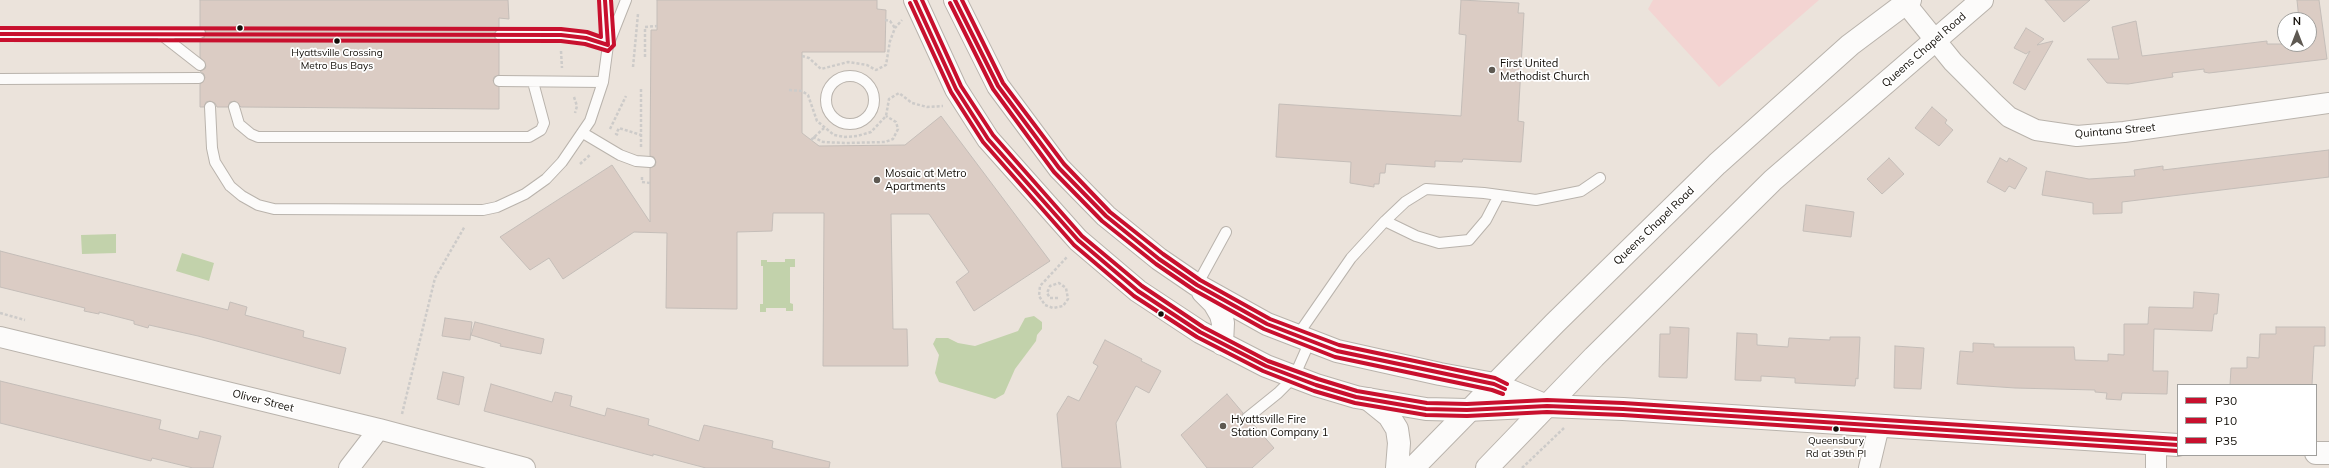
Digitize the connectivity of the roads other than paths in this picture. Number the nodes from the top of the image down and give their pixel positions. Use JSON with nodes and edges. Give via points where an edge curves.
{"nodes":[{"id":1,"x":605,"y":0,"type":"edge"},
{"id":2,"x":626,"y":0,"type":"edge"},
{"id":3,"x":915,"y":0,"type":"edge"},
{"id":4,"x":955,"y":0,"type":"edge"},
{"id":5,"x":1982,"y":0,"type":"edge"},
{"id":6,"x":1908,"y":2,"type":"edge"},
{"id":7,"x":159,"y":33,"type":"junction"},
{"id":8,"x":200,"y":33,"type":"dead end"},
{"id":9,"x":0,"y":34,"type":"edge"},
{"id":10,"x":500,"y":35,"type":"dead end"},
{"id":11,"x":1936,"y":40,"type":"junction"},
{"id":12,"x":608,"y":45,"type":"junction"},
{"id":13,"x":200,"y":65,"type":"dead end"},
{"id":14,"x":851,"y":76,"type":"joint"},
{"id":15,"x":199,"y":78,"type":"dead end"},
{"id":16,"x":0,"y":79,"type":"edge"},
{"id":17,"x":499,"y":81,"type":"dead end"},
{"id":18,"x":533,"y":82,"type":"junction"},
{"id":19,"x":603,"y":82,"type":"junction"},
{"id":20,"x":2329,"y":103,"type":"edge"},
{"id":21,"x":210,"y":107,"type":"dead end"},
{"id":22,"x":234,"y":107,"type":"dead end"},
{"id":23,"x":583,"y":132,"type":"junction"},
{"id":24,"x":650,"y":162,"type":"dead end"},
{"id":25,"x":1600,"y":178,"type":"dead end"},
{"id":26,"x":1499,"y":195,"type":"junction"},
{"id":27,"x":1385,"y":221,"type":"junction"},
{"id":28,"x":1226,"y":232,"type":"dead end"},
{"id":29,"x":1197,"y":285,"type":"junction"},
{"id":30,"x":0,"y":337,"type":"edge"},
{"id":31,"x":1304,"y":338,"type":"junction"},
{"id":32,"x":1222,"y":344,"type":"junction"},
{"id":33,"x":1294,"y":377,"type":"junction"},
{"id":34,"x":1494,"y":384,"type":"junction"},
{"id":35,"x":1368,"y":399,"type":"junction"},
{"id":36,"x":1547,"y":406,"type":"junction"},
{"id":37,"x":1467,"y":410,"type":"junction"},
{"id":38,"x":1247,"y":418,"type":"dead end"},
{"id":39,"x":1879,"y":426,"type":"junction"},
{"id":40,"x":379,"y":429,"type":"junction"},
{"id":41,"x":2156,"y":444,"type":"junction"},
{"id":42,"x":2177,"y":445,"type":"edge"},
{"id":43,"x":2317,"y":453,"type":"edge"},
{"id":44,"x":2329,"y":453,"type":"edge"},
{"id":45,"x":350,"y":468,"type":"edge"},
{"id":46,"x":525,"y":468,"type":"edge"},
{"id":47,"x":1397,"y":468,"type":"edge"},
{"id":48,"x":1413,"y":468,"type":"edge"},
{"id":49,"x":1487,"y":468,"type":"edge"},
{"id":50,"x":1869,"y":468,"type":"edge"},
{"id":51,"x":2156,"y":468,"type":"edge"}],
"edges":[{"from":1,"to":12,"type":"lane"},
{"from":2,"to":12,"type":"lane"},
{"from":3,"to":32,"type":"main road","via":[[956,89],[988,139],[1050,211],[1078,240],[1138,291]]},
{"from":4,"to":29,"type":"main road","via":[[998,86],[1059,168],[1106,216],[1159,260]]},
{"from":5,"to":11,"type":"main road","name":"Queens Chapel Road"},
{"from":6,"to":11,"type":"street","name":"Quintana Street"},
{"from":6,"to":34,"type":"main road","name":"Queens Chapel Road","via":[[1850,45],[1717,164]]},
{"from":7,"to":8,"type":"lane"},
{"from":7,"to":9,"type":"lane"},
{"from":7,"to":13,"type":"lane"},
{"from":10,"to":12,"type":"lane","via":[[561,35],[586,38]]},
{"from":11,"to":20,"type":"street","name":"Quintana Street","via":[[1953,62],[2009,116],[2036,130],[2057,134],[2077,136],[2124,132]]},
{"from":11,"to":36,"type":"main road","name":"Queens Chapel Road","via":[[1773,180]]},
{"from":12,"to":19,"type":"lane"},
{"from":14,"to":14,"type":"lane","via":[[836,80],[828,90],[826,105],[838,121],[852,124],[866,118],[873,108],[874,98],[867,83]]},
{"from":15,"to":16,"type":"lane"},
{"from":17,"to":18,"type":"lane"},
{"from":18,"to":19,"type":"lane"},
{"from":18,"to":22,"type":"lane","via":[[544,123],[541,130],[529,137],[258,137],[239,124]]},
{"from":19,"to":23,"type":"lane","via":[[596,106]]},
{"from":21,"to":23,"type":"lane","via":[[212,148],[215,162],[222,175],[242,196],[258,205],[274,209],[483,210],[497,207],[525,194],[546,179],[562,162]]},
{"from":23,"to":24,"type":"lane","via":[[620,155],[636,161]]},
{"from":25,"to":26,"type":"lane","via":[[1581,191],[1536,200]]},
{"from":26,"to":27,"type":"lane","via":[[1426,189],[1405,202]]},
{"from":26,"to":27,"type":"lane","via":[[1486,220],[1468,240],[1439,243],[1416,236]]},
{"from":27,"to":31,"type":"lane","via":[[1351,258]]},
{"from":28,"to":29,"type":"lane"},
{"from":29,"to":31,"type":"main road","via":[[1267,324]]},
{"from":29,"to":32,"type":"main road","via":[[1214,303],[1221,315]]},
{"from":30,"to":40,"type":"street","name":"Oliver Street"},
{"from":31,"to":33,"type":"lane"},
{"from":31,"to":34,"type":"main road","via":[[1337,351]]},
{"from":32,"to":33,"type":"main road"},
{"from":33,"to":35,"type":"main road"},
{"from":33,"to":38,"type":"lane"},
{"from":34,"to":36,"type":"main road"},
{"from":34,"to":37,"type":"main road","name":"Queens Chapel Road"},
{"from":35,"to":37,"type":"main road","via":[[1426,409]]},
{"from":35,"to":47,"type":"main road","via":[[1389,416],[1397,429]]},
{"from":36,"to":37,"type":"main road"},
{"from":36,"to":39,"type":"main road"},
{"from":36,"to":49,"type":"main road","name":"Queens Chapel Road"},
{"from":37,"to":48,"type":"main road","name":"Queens Chapel Road"},
{"from":39,"to":41,"type":"main road"},
{"from":39,"to":50,"type":"street"},
{"from":40,"to":45,"type":"street"},
{"from":40,"to":46,"type":"street","name":"Oliver Street"},
{"from":41,"to":42,"type":"main road"},
{"from":41,"to":51,"type":"street"},
{"from":43,"to":44,"type":"main road"}]}
